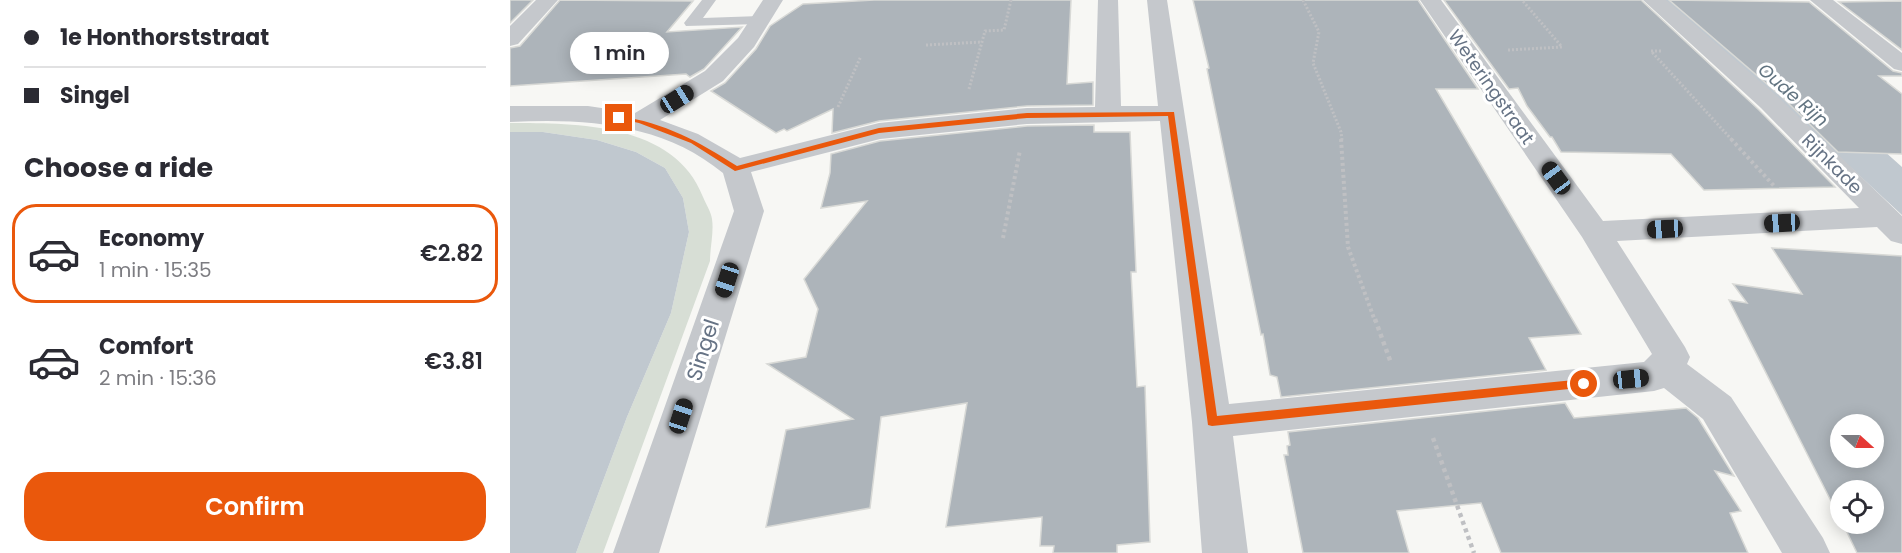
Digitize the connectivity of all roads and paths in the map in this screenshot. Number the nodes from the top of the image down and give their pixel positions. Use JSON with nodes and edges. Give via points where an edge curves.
{"nodes":[{"id":1,"x":548,"y":0,"type":"edge"},
{"id":2,"x":709,"y":0,"type":"edge"},
{"id":3,"x":773,"y":0,"type":"edge"},
{"id":4,"x":1011,"y":0,"type":"edge"},
{"id":5,"x":1108,"y":0,"type":"edge"},
{"id":6,"x":1157,"y":0,"type":"edge"},
{"id":7,"x":1303,"y":0,"type":"edge"},
{"id":8,"x":1430,"y":0,"type":"edge"},
{"id":9,"x":1522,"y":0,"type":"edge"},
{"id":10,"x":1653,"y":0,"type":"edge"},
{"id":11,"x":1820,"y":0,"type":"edge"},
{"id":12,"x":760,"y":20,"type":"junction"},
{"id":13,"x":510,"y":39,"type":"edge"},
{"id":14,"x":982,"y":42,"type":"junction"},
{"id":15,"x":926,"y":45,"type":"dead end"},
{"id":16,"x":1711,"y":50,"type":"junction"},
{"id":17,"x":1466,"y":51,"type":"junction"},
{"id":18,"x":861,"y":56,"type":"dead end"},
{"id":19,"x":1900,"y":60,"type":"edge"},
{"id":20,"x":1171,"y":113,"type":"junction"},
{"id":21,"x":510,"y":114,"type":"edge"},
{"id":22,"x":1108,"y":114,"type":"junction"},
{"id":23,"x":1027,"y":116,"type":"junction"},
{"id":24,"x":641,"y":121,"type":"junction"},
{"id":25,"x":961,"y":122,"type":"junction"},
{"id":26,"x":821,"y":146,"type":"junction"},
{"id":27,"x":735,"y":168,"type":"junction"},
{"id":28,"x":1806,"y":221,"type":"junction"},
{"id":29,"x":1894,"y":226,"type":"edge"},
{"id":30,"x":1595,"y":232,"type":"junction"},
{"id":31,"x":1004,"y":238,"type":"dead end"},
{"id":32,"x":1663,"y":366,"type":"junction"},
{"id":33,"x":1413,"y":402,"type":"junction"},
{"id":34,"x":1212,"y":422,"type":"junction"},
{"id":35,"x":636,"y":553,"type":"edge"},
{"id":36,"x":1225,"y":553,"type":"edge"},
{"id":37,"x":1474,"y":553,"type":"edge"},
{"id":38,"x":1807,"y":553,"type":"edge"}],
"edges":[{"from":1,"to":13,"type":"street"},
{"from":2,"to":12,"type":"lane","via":[[691,24]]},
{"from":3,"to":12,"type":"street"},
{"from":4,"to":14,"type":"path","via":[[1004,30],[985,31]]},
{"from":5,"to":22,"type":"street"},
{"from":6,"to":20,"type":"street"},
{"from":7,"to":33,"type":"path","via":[[1319,32],[1313,63],[1341,132],[1348,247]]},
{"from":8,"to":17,"type":"street","name":"Weteringstraat"},
{"from":9,"to":17,"type":"path","via":[[1562,47]]},
{"from":10,"to":16,"type":"street","name":"Rijnkade"},
{"from":11,"to":19,"type":"street"},
{"from":12,"to":24,"type":"street","via":[[746,42],[714,76]]},
{"from":14,"to":15,"type":"path"},
{"from":14,"to":25,"type":"path"},
{"from":16,"to":28,"type":"path","via":[[1651,51]]},
{"from":16,"to":29,"type":"street","name":"Rijnkade"},
{"from":17,"to":30,"type":"street","name":"Weteringstraat"},
{"from":18,"to":26,"type":"path"},
{"from":20,"to":22,"type":"street"},
{"from":20,"to":34,"type":"street"},
{"from":21,"to":24,"type":"street","via":[[546,111]]},
{"from":22,"to":23,"type":"street"},
{"from":23,"to":25,"type":"street"},
{"from":23,"to":31,"type":"path"},
{"from":24,"to":27,"type":"street","via":[[694,142]]},
{"from":25,"to":26,"type":"street","via":[[879,131]]},
{"from":26,"to":27,"type":"street"},
{"from":27,"to":35,"type":"street","name":"Singel","via":[[749,211]]},
{"from":28,"to":29,"type":"street"},
{"from":28,"to":30,"type":"street"},
{"from":30,"to":32,"type":"street","name":"Weteringstraat","via":[[1672,357]]},
{"from":32,"to":33,"type":"street","via":[[1654,376]]},
{"from":32,"to":38,"type":"street","via":[[1717,408]]},
{"from":33,"to":34,"type":"street"},
{"from":33,"to":37,"type":"path"},
{"from":34,"to":36,"type":"street"}]}
